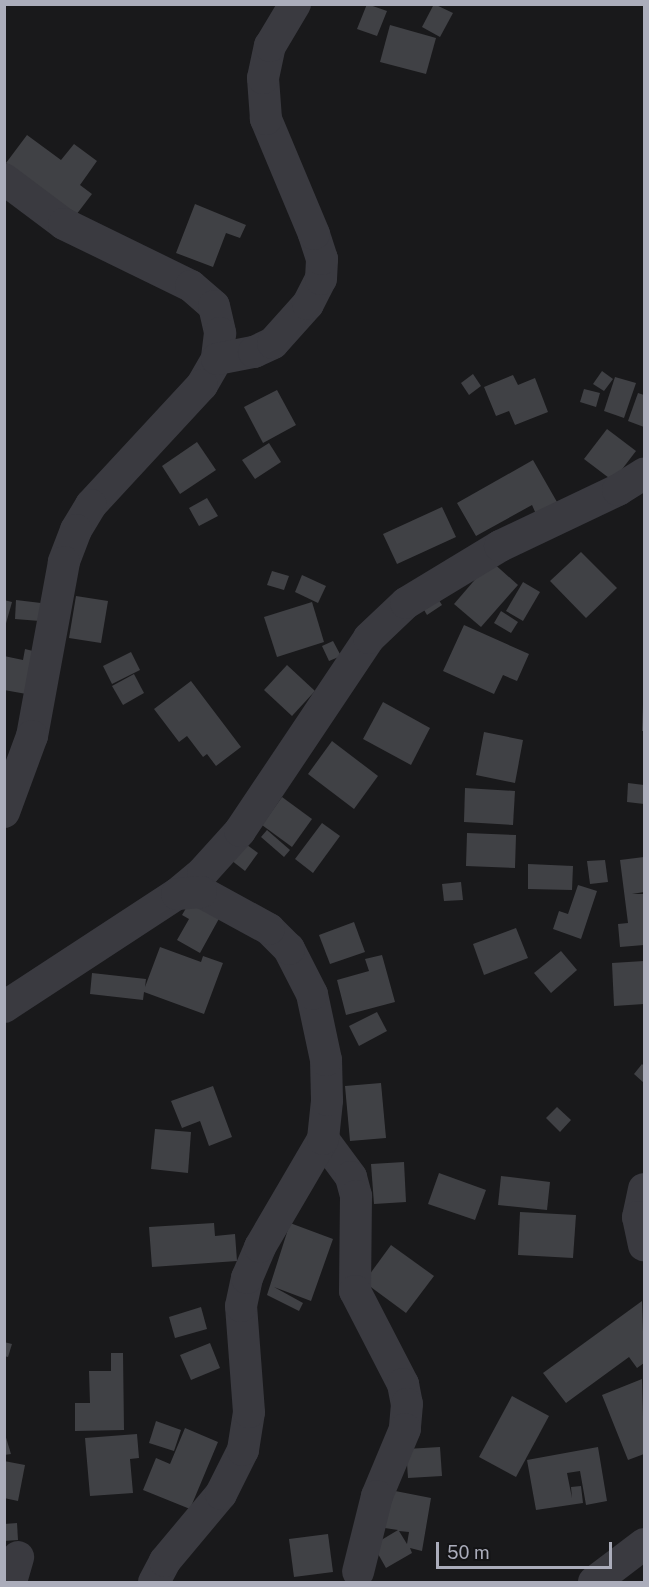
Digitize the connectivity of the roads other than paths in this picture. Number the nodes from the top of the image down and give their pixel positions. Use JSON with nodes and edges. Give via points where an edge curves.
{"nodes":[{"id":1,"x":295,"y":4,"type":"edge"},
{"id":2,"x":4,"y":179,"type":"edge"},
{"id":3,"x":217,"y":359,"type":"junction"},
{"id":4,"x":645,"y":474,"type":"edge"},
{"id":5,"x":4,"y":812,"type":"edge"},
{"id":6,"x":177,"y":894,"type":"junction"},
{"id":7,"x":4,"y":1007,"type":"edge"},
{"id":8,"x":322,"y":1139,"type":"junction"},
{"id":9,"x":645,"y":1189,"type":"edge"},
{"id":10,"x":645,"y":1245,"type":"edge"},
{"id":11,"x":645,"y":1544,"type":"edge"},
{"id":12,"x":358,"y":1572,"type":"dead end"},
{"id":13,"x":154,"y":1582,"type":"edge"},
{"id":14,"x":594,"y":1582,"type":"edge"}],
"edges":[{"from":1,"to":3,"type":"street","via":[[270,46],[263,78],[266,119],[314,234],[322,259],[321,279],[308,304],[273,343],[254,352]]},
{"from":2,"to":3,"type":"street","via":[[64,224],[191,286],[214,306],[220,333]]},
{"from":3,"to":5,"type":"street","via":[[202,385],[91,505],[76,530],[64,562],[32,736]]},
{"from":4,"to":6,"type":"street","via":[[500,546],[406,603],[369,638],[240,831]]},
{"from":6,"to":7,"type":"street"},
{"from":6,"to":8,"type":"street","via":[[201,892],[269,929],[302,969],[312,994],[326,1060],[327,1100]]},
{"from":8,"to":12,"type":"street","via":[[351,1177],[356,1196],[356,1291],[403,1384],[408,1404],[405,1428],[377,1496]]},
{"from":8,"to":13,"type":"street","via":[[260,1247],[247,1278],[241,1306],[249,1412],[243,1450],[220,1494],[165,1561]]},
{"from":9,"to":10,"type":"street","via":[[638,1217]]},
{"from":11,"to":14,"type":"street"}]}
